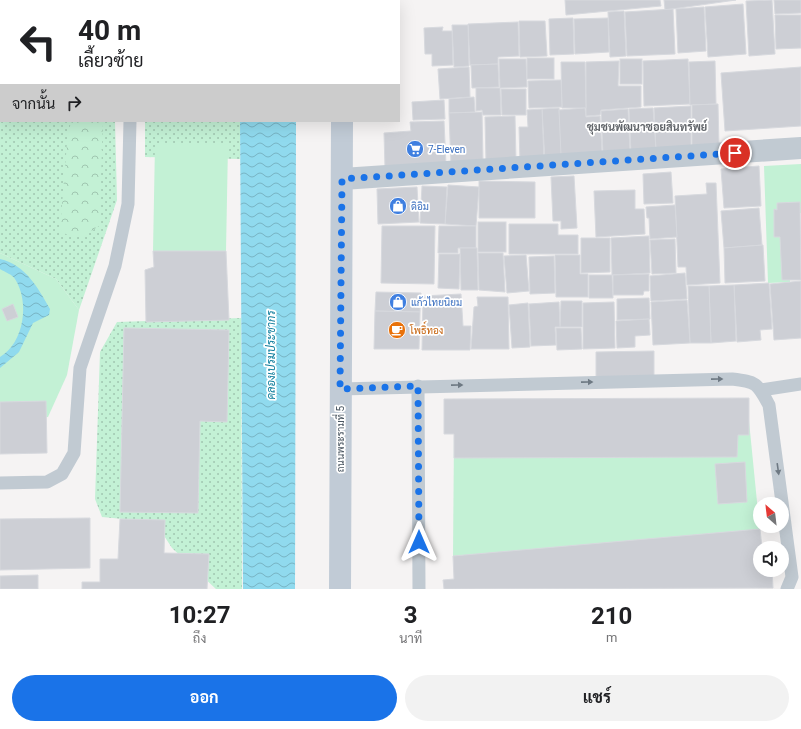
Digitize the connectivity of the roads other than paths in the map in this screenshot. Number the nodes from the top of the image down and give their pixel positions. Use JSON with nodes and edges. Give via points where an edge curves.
{"nodes":[{"id":1,"x":130,"y":122,"type":"edge"},
{"id":2,"x":342,"y":122,"type":"edge"},
{"id":3,"x":801,"y":148,"type":"edge"},
{"id":4,"x":342,"y":179,"type":"junction"},
{"id":5,"x":418,"y":386,"type":"junction"},
{"id":6,"x":801,"y":386,"type":"edge"},
{"id":7,"x":340,"y":389,"type":"junction"},
{"id":8,"x":761,"y":390,"type":"junction"},
{"id":9,"x":0,"y":483,"type":"edge"},
{"id":10,"x":340,"y":589,"type":"edge"},
{"id":11,"x":419,"y":589,"type":"edge"},
{"id":12,"x":788,"y":589,"type":"edge"}],
"edges":[{"from":1,"to":9,"type":"lane","via":[[128,204],[115,266],[80,368],[74,453],[62,474],[47,482]]},
{"from":2,"to":4,"type":"main road","name":"ถนนพระรามที่ 5"},
{"from":3,"to":4,"type":"street"},
{"from":4,"to":7,"type":"main road","name":"ถนนพระรามที่ 5"},
{"from":5,"to":7,"type":"lane"},
{"from":5,"to":8,"type":"lane","one_way":true,"via":[[732,379],[752,382]]},
{"from":5,"to":11,"type":"lane"},
{"from":6,"to":8,"type":"lane"},
{"from":7,"to":10,"type":"main road","name":"ถนนพระรามที่ 5"},
{"from":8,"to":12,"type":"lane","one_way":true,"via":[[769,405],[792,577]]}]}
